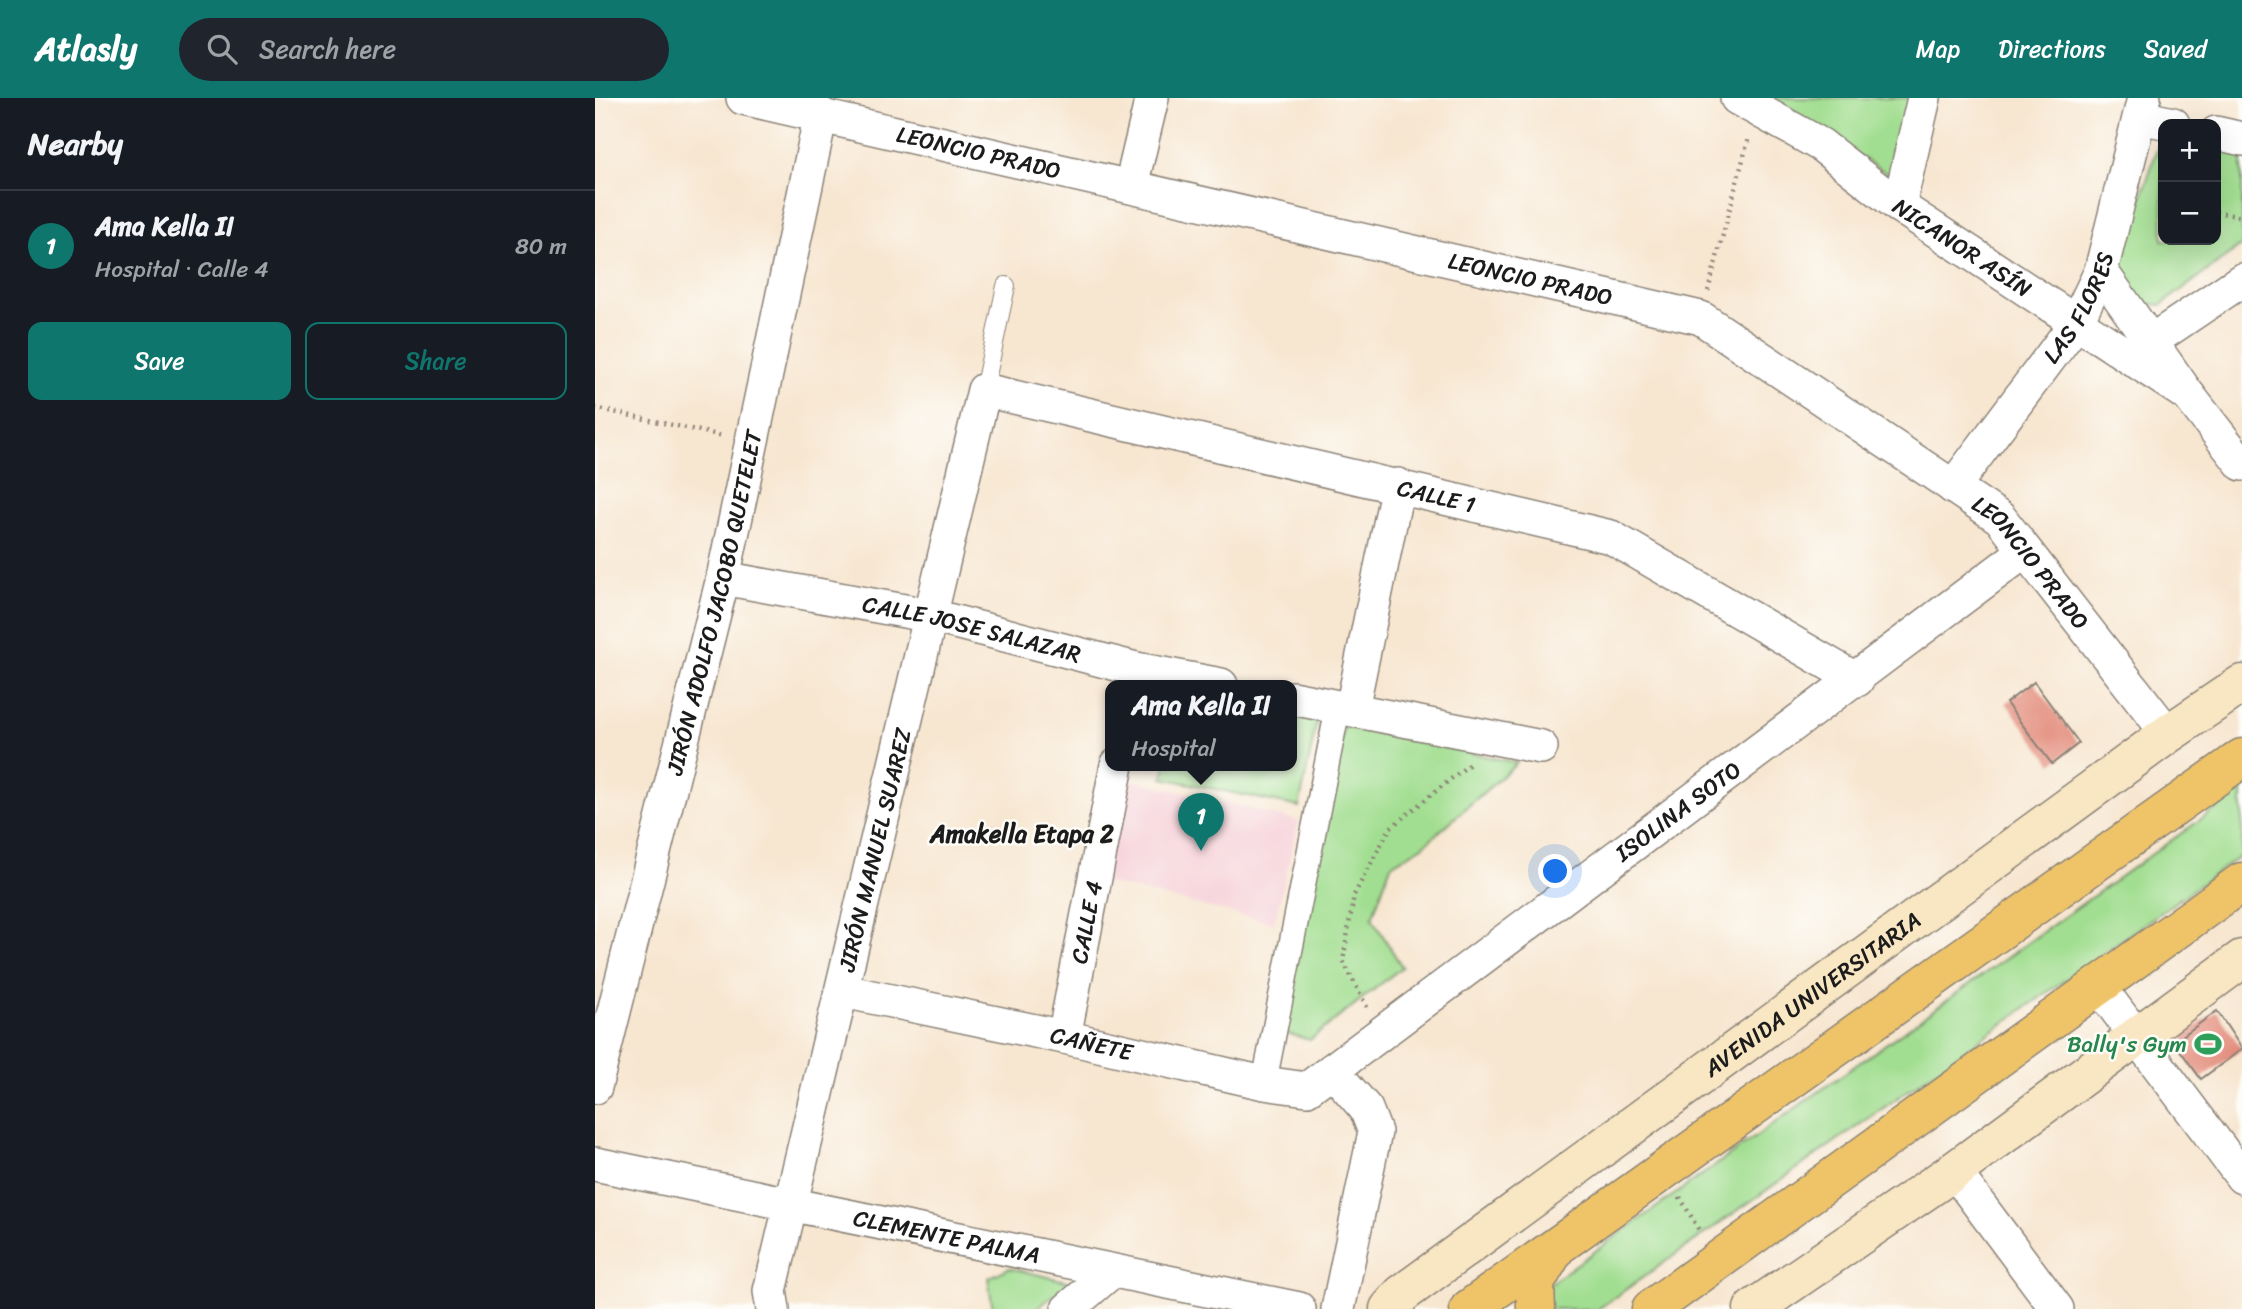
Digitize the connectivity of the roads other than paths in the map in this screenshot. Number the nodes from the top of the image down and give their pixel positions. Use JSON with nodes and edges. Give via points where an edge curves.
{"nodes":[{"id":1,"x":743,"y":98,"type":"edge"},
{"id":2,"x":1152,"y":98,"type":"edge"},
{"id":3,"x":1924,"y":98,"type":"edge"},
{"id":4,"x":1747,"y":103,"type":"edge"},
{"id":5,"x":2142,"y":107,"type":"edge"},
{"id":6,"x":821,"y":114,"type":"junction"},
{"id":7,"x":2164,"y":119,"type":"edge"},
{"id":8,"x":2221,"y":134,"type":"edge"},
{"id":9,"x":2242,"y":139,"type":"edge"},
{"id":10,"x":1131,"y":186,"type":"junction"},
{"id":11,"x":1899,"y":206,"type":"junction"},
{"id":12,"x":2101,"y":271,"type":"junction"},
{"id":13,"x":2242,"y":281,"type":"edge"},
{"id":14,"x":1006,"y":286,"type":"dead end"},
{"id":15,"x":2076,"y":323,"type":"junction"},
{"id":16,"x":2150,"y":342,"type":"junction"},
{"id":17,"x":984,"y":390,"type":"junction"},
{"id":18,"x":2189,"y":396,"type":"junction"},
{"id":19,"x":2242,"y":464,"type":"edge"},
{"id":20,"x":1398,"y":485,"type":"junction"},
{"id":21,"x":1953,"y":487,"type":"junction"},
{"id":22,"x":2025,"y":551,"type":"junction"},
{"id":23,"x":723,"y":578,"type":"junction"},
{"id":24,"x":932,"y":617,"type":"junction"},
{"id":25,"x":1134,"y":677,"type":"edge"},
{"id":26,"x":1167,"y":680,"type":"edge"},
{"id":27,"x":1857,"y":680,"type":"junction"},
{"id":28,"x":2242,"y":684,"type":"edge"},
{"id":29,"x":1297,"y":699,"type":"edge"},
{"id":30,"x":1345,"y":708,"type":"junction"},
{"id":31,"x":2168,"y":734,"type":"junction"},
{"id":32,"x":1541,"y":747,"type":"dead end"},
{"id":33,"x":2242,"y":758,"type":"edge"},
{"id":34,"x":1116,"y":771,"type":"edge"},
{"id":35,"x":2242,"y":882,"type":"edge"},
{"id":36,"x":2242,"y":959,"type":"edge"},
{"id":37,"x":2097,"y":984,"type":"junction"},
{"id":38,"x":843,"y":991,"type":"junction"},
{"id":39,"x":1064,"y":1037,"type":"junction"},
{"id":40,"x":2137,"y":1037,"type":"junction"},
{"id":41,"x":1332,"y":1070,"type":"junction"},
{"id":42,"x":1264,"y":1083,"type":"junction"},
{"id":43,"x":595,"y":1087,"type":"edge"},
{"id":44,"x":595,"y":1164,"type":"edge"},
{"id":45,"x":1954,"y":1171,"type":"junction"},
{"id":46,"x":2242,"y":1177,"type":"edge"},
{"id":47,"x":790,"y":1204,"type":"junction"},
{"id":48,"x":1558,"y":1244,"type":"junction"},
{"id":49,"x":1112,"y":1272,"type":"junction"},
{"id":50,"x":773,"y":1309,"type":"edge"},
{"id":51,"x":1068,"y":1309,"type":"edge"},
{"id":52,"x":1299,"y":1309,"type":"edge"},
{"id":53,"x":1338,"y":1309,"type":"edge"},
{"id":54,"x":1389,"y":1309,"type":"edge"},
{"id":55,"x":1469,"y":1309,"type":"edge"},
{"id":56,"x":1536,"y":1309,"type":"edge"},
{"id":57,"x":1651,"y":1309,"type":"edge"},
{"id":58,"x":1753,"y":1309,"type":"edge"},
{"id":59,"x":2056,"y":1309,"type":"edge"}],
"edges":[{"from":1,"to":6,"type":"street","name":"LEONCIO PRADO"},
{"from":2,"to":10,"type":"street"},
{"from":3,"to":11,"type":"street"},
{"from":4,"to":11,"type":"street","name":"NICANOR ASÍN","via":[[1821,145]]},
{"from":5,"to":7,"type":"street"},
{"from":5,"to":12,"type":"street","name":"LAS FLORES"},
{"from":6,"to":10,"type":"street","name":"LEONCIO PRADO"},
{"from":6,"to":23,"type":"street","name":"JIRÓN ADOLFO JACOBO QUETELET"},
{"from":8,"to":9,"type":"street"},
{"from":10,"to":21,"type":"street","name":"LEONCIO PRADO","via":[[1701,318]]},
{"from":11,"to":15,"type":"street","name":"NICANOR ASÍN"},
{"from":12,"to":15,"type":"street","name":"LAS FLORES"},
{"from":12,"to":16,"type":"street","name":"NICANOR ASÍN"},
{"from":13,"to":16,"type":"street"},
{"from":14,"to":17,"type":"lane"},
{"from":15,"to":18,"type":"street","name":"NICANOR ASÍN"},
{"from":15,"to":21,"type":"street","name":"LAS FLORES"},
{"from":16,"to":18,"type":"street","name":"NICANOR ASÍN"},
{"from":17,"to":20,"type":"street","name":"CALLE 1"},
{"from":17,"to":24,"type":"street","name":"JIRÓN MANUEL SUAREZ"},
{"from":18,"to":19,"type":"street","name":"NICANOR ASÍN"},
{"from":20,"to":27,"type":"street","name":"CALLE 1","via":[[1611,537]]},
{"from":20,"to":30,"type":"street"},
{"from":21,"to":22,"type":"street","name":"LEONCIO PRADO","via":[[2000,518]]},
{"from":22,"to":27,"type":"street","name":"ISOLINA SOTO"},
{"from":22,"to":31,"type":"street","name":"LEONCIO PRADO"},
{"from":23,"to":24,"type":"street","name":"CALLE JOSE SALAZAR"},
{"from":23,"to":43,"type":"street","name":"JIRÓN ADOLFO JACOBO QUETELET"},
{"from":24,"to":25,"type":"street","name":"CALLE JOSE SALAZAR"},
{"from":24,"to":38,"type":"street","name":"JIRÓN MANUEL SUAREZ"},
{"from":25,"to":26,"type":"street","name":"CALLE JOSE SALAZAR"},
{"from":27,"to":41,"type":"street","name":"ISOLINA SOTO"},
{"from":28,"to":31,"type":"main road","name":"AVENIDA UNIVERSITARIA"},
{"from":29,"to":30,"type":"street"},
{"from":30,"to":32,"type":"street"},
{"from":30,"to":42,"type":"street"},
{"from":31,"to":54,"type":"main road","name":"AVENIDA UNIVERSITARIA","via":[[1402,1294]]},
{"from":33,"to":48,"type":"main road"},
{"from":34,"to":39,"type":"street","name":"CALLE 4"},
{"from":35,"to":37,"type":"main road"},
{"from":36,"to":40,"type":"main road"},
{"from":37,"to":40,"type":"street"},
{"from":37,"to":57,"type":"main road"},
{"from":38,"to":39,"type":"street","name":"CAÑETE"},
{"from":38,"to":47,"type":"street","name":"JIRÓN MANUEL SUAREZ"},
{"from":39,"to":42,"type":"street","name":"CAÑETE"},
{"from":40,"to":45,"type":"main road"},
{"from":40,"to":46,"type":"street"},
{"from":41,"to":42,"type":"street","name":"CAÑETE","via":[[1307,1089]]},
{"from":41,"to":53,"type":"street","via":[[1366,1109],[1375,1132]]},
{"from":44,"to":47,"type":"street","name":"CLEMENTE PALMA"},
{"from":45,"to":58,"type":"main road"},
{"from":45,"to":59,"type":"street"},
{"from":47,"to":49,"type":"street","name":"CLEMENTE PALMA"},
{"from":47,"to":50,"type":"street","name":"JIRÓN MANUEL SUAREZ","via":[[770,1291]]},
{"from":48,"to":55,"type":"main road"},
{"from":48,"to":56,"type":"main road","via":[[1535,1283]]},
{"from":49,"to":51,"type":"street"},
{"from":49,"to":52,"type":"street","name":"CLEMENTE PALMA"}]}
